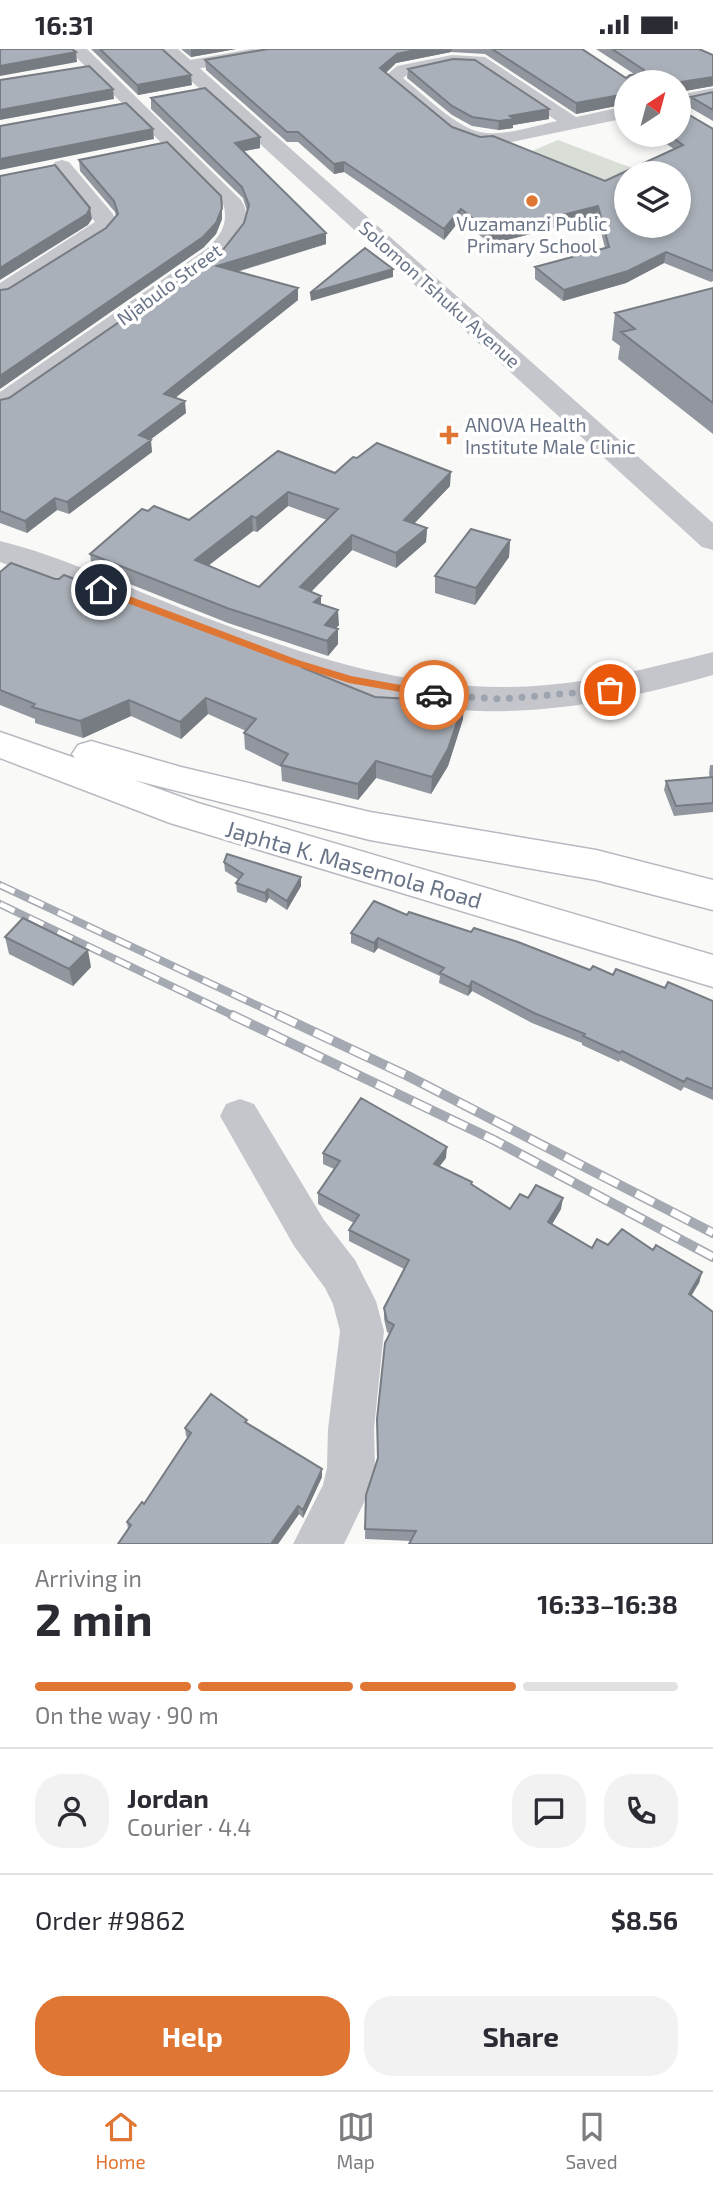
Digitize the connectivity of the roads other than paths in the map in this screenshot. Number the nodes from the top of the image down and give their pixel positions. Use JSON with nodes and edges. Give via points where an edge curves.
{"nodes":[{"id":1,"x":77,"y":49,"type":"edge"},
{"id":2,"x":280,"y":49,"type":"edge"},
{"id":3,"x":176,"y":57,"type":"edge"},
{"id":4,"x":95,"y":67,"type":"junction"},
{"id":5,"x":68,"y":72,"type":"edge"},
{"id":6,"x":211,"y":89,"type":"junction"},
{"id":7,"x":185,"y":94,"type":"edge"},
{"id":8,"x":713,"y":94,"type":"edge"},
{"id":9,"x":159,"y":99,"type":"edge"},
{"id":10,"x":691,"y":99,"type":"edge"},
{"id":11,"x":132,"y":103,"type":"junction"},
{"id":12,"x":106,"y":109,"type":"edge"},
{"id":13,"x":614,"y":114,"type":"edge"},
{"id":14,"x":573,"y":123,"type":"junction"},
{"id":15,"x":172,"y":144,"type":"junction"},
{"id":16,"x":148,"y":149,"type":"edge"},
{"id":17,"x":87,"y":161,"type":"edge"},
{"id":18,"x":0,"y":293,"type":"edge"},
{"id":19,"x":0,"y":403,"type":"edge"},
{"id":20,"x":713,"y":540,"type":"edge"},
{"id":21,"x":0,"y":551,"type":"edge"},
{"id":22,"x":713,"y":663,"type":"edge"},
{"id":23,"x":0,"y":726,"type":"edge"},
{"id":24,"x":0,"y":744,"type":"edge"},
{"id":25,"x":713,"y":895,"type":"edge"},
{"id":26,"x":713,"y":971,"type":"edge"},
{"id":27,"x":240,"y":1117,"type":"dead end"},
{"id":28,"x":318,"y":1544,"type":"edge"}],
"edges":[{"from":1,"to":4,"type":"street","name":"Njabulo Street"},
{"from":2,"to":3,"type":"street"},
{"from":3,"to":6,"type":"street","name":"Solomon Tshuku Avenue"},
{"from":4,"to":5,"type":"street"},
{"from":4,"to":11,"type":"street","name":"Njabulo Street"},
{"from":6,"to":7,"type":"street"},
{"from":6,"to":20,"type":"street","name":"Solomon Tshuku Avenue"},
{"from":8,"to":10,"type":"street"},
{"from":9,"to":11,"type":"street"},
{"from":11,"to":12,"type":"street"},
{"from":11,"to":15,"type":"street","name":"Njabulo Street"},
{"from":13,"to":14,"type":"street"},
{"from":14,"to":14,"type":"street","via":[[480,139],[463,134],[395,82],[393,75],[452,60],[479,61]]},
{"from":15,"to":16,"type":"street"},
{"from":15,"to":19,"type":"street","name":"Njabulo Street","via":[[234,204],[236,226],[230,238],[213,255]]},
{"from":17,"to":18,"type":"street","via":[[54,168],[98,207],[106,223]]},
{"from":21,"to":22,"type":"street","via":[[294,662],[349,679],[430,694],[500,699],[610,690]]},
{"from":23,"to":25,"type":"main road","name":"Japhta K. Masemola Road","via":[[179,780],[370,826],[596,866]]},
{"from":24,"to":26,"type":"main road","name":"Japhta K. Masemola Road","via":[[184,813]]},
{"from":27,"to":28,"type":"street","via":[[309,1233],[341,1274],[362,1331],[351,1468],[345,1492]]}]}
